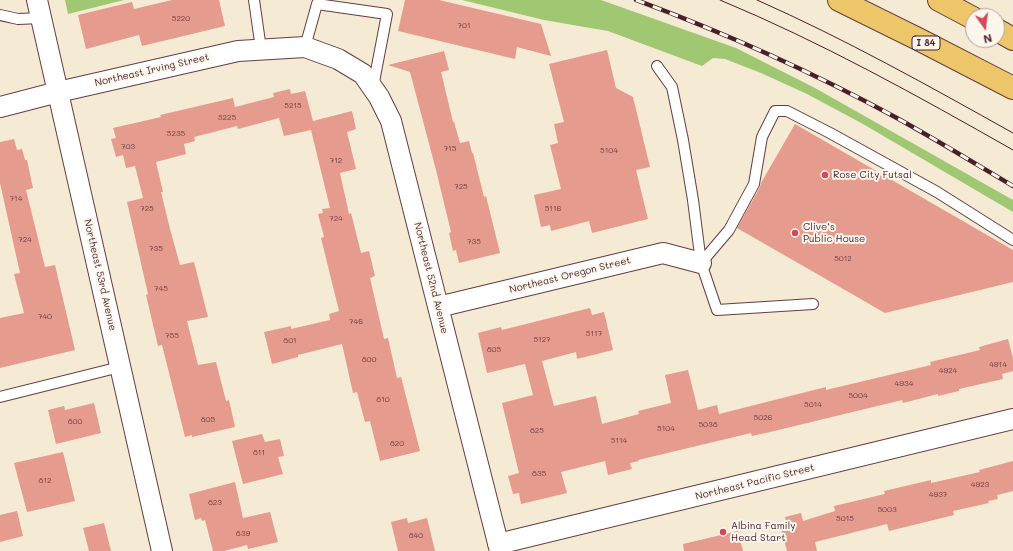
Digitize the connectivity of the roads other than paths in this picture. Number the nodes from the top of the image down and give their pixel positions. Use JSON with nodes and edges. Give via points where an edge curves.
{"nodes":[{"id":1,"x":254,"y":0,"type":"edge"},
{"id":2,"x":839,"y":0,"type":"edge"},
{"id":3,"x":939,"y":0,"type":"edge"},
{"id":4,"x":38,"y":7,"type":"edge"},
{"id":5,"x":965,"y":14,"type":"edge"},
{"id":6,"x":0,"y":15,"type":"edge"},
{"id":7,"x":305,"y":47,"type":"junction"},
{"id":8,"x":261,"y":49,"type":"junction"},
{"id":9,"x":657,"y":66,"type":"dead end"},
{"id":10,"x":372,"y":88,"type":"junction"},
{"id":11,"x":1013,"y":88,"type":"edge"},
{"id":12,"x":58,"y":92,"type":"junction"},
{"id":13,"x":0,"y":107,"type":"edge"},
{"id":14,"x":1013,"y":240,"type":"edge"},
{"id":15,"x":701,"y":262,"type":"junction"},
{"id":16,"x":813,"y":304,"type":"dead end"},
{"id":17,"x":438,"y":307,"type":"junction"},
{"id":18,"x":120,"y":367,"type":"junction"},
{"id":19,"x":0,"y":397,"type":"edge"},
{"id":20,"x":1013,"y":419,"type":"edge"},
{"id":21,"x":499,"y":548,"type":"edge"},
{"id":22,"x":162,"y":551,"type":"edge"}],
"edges":[{"from":1,"to":8,"type":"lane"},
{"from":2,"to":11,"type":"highway","number":"I 84"},
{"from":3,"to":5,"type":"highway"},
{"from":4,"to":6,"type":"lane","via":[[18,19]]},
{"from":4,"to":12,"type":"street","name":"Northeast 53rd Avenue"},
{"from":7,"to":8,"type":"street","name":"Northeast Irving Street"},
{"from":7,"to":10,"type":"street","name":"Northeast 52nd Avenue","via":[[338,59],[363,74]]},
{"from":7,"to":10,"type":"lane","via":[[317,4],[387,14]]},
{"from":8,"to":12,"type":"street","name":"Northeast Irving Street","via":[[238,51]]},
{"from":9,"to":15,"type":"lane","via":[[672,87],[693,200]]},
{"from":10,"to":17,"type":"street","name":"Northeast 52nd Avenue","via":[[391,121]]},
{"from":12,"to":13,"type":"street","name":"Northeast Irving Street"},
{"from":12,"to":18,"type":"street","name":"Northeast 53rd Avenue"},
{"from":14,"to":15,"type":"lane","via":[[937,192],[830,133],[787,111],[775,111],[762,137],[754,184],[730,230]]},
{"from":15,"to":16,"type":"lane","via":[[717,310]]},
{"from":15,"to":17,"type":"street","name":"Northeast Oregon Street","via":[[663,253]]},
{"from":17,"to":21,"type":"street","name":"Northeast 52nd Avenue"},
{"from":18,"to":19,"type":"lane"},
{"from":18,"to":22,"type":"street","name":"Northeast 53rd Avenue"},
{"from":20,"to":21,"type":"street","name":"Northeast Pacific Street"}]}
